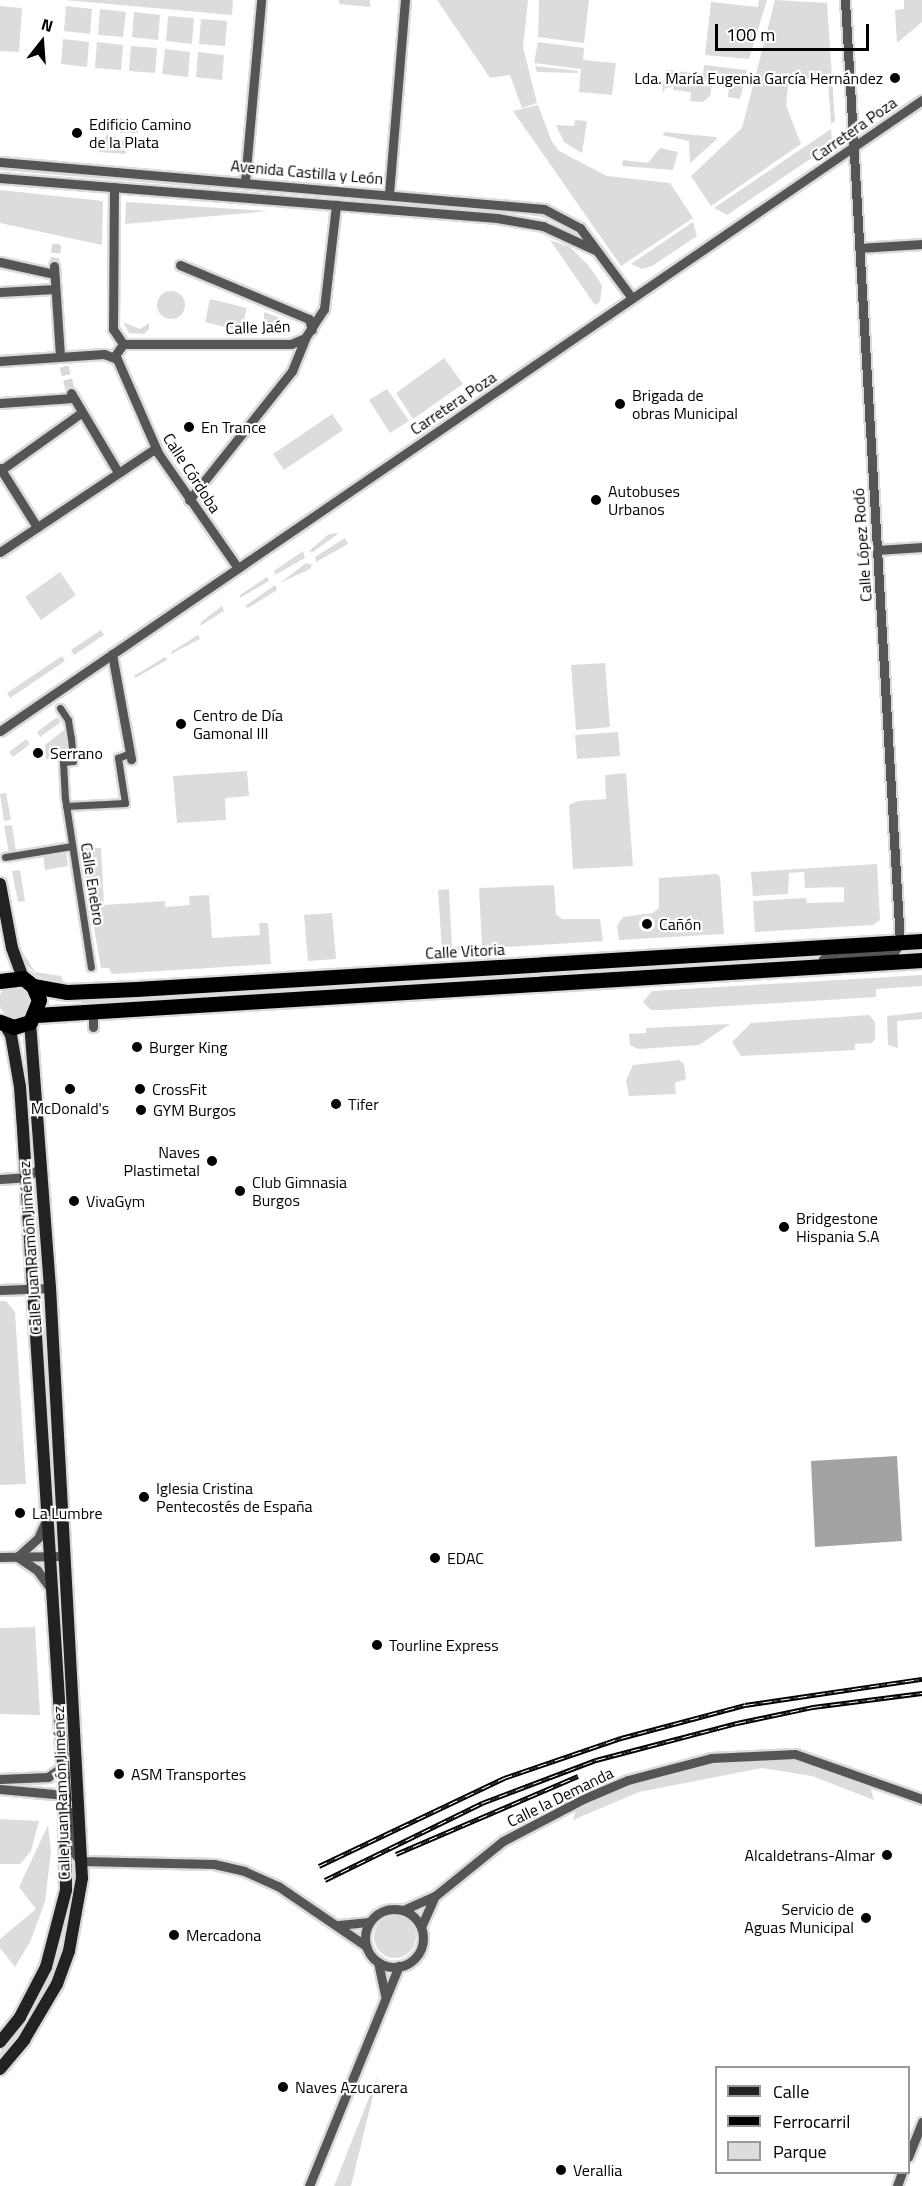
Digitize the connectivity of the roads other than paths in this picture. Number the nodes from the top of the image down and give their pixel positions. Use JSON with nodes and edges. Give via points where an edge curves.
{"nodes":[{"id":1,"x":261,"y":0,"type":"edge"},
{"id":2,"x":405,"y":0,"type":"edge"},
{"id":3,"x":845,"y":0,"type":"edge"},
{"id":4,"x":922,"y":100,"type":"edge"},
{"id":5,"x":854,"y":146,"type":"junction"},
{"id":6,"x":0,"y":162,"type":"edge"},
{"id":7,"x":0,"y":178,"type":"edge"},
{"id":8,"x":245,"y":181,"type":"junction"},
{"id":9,"x":114,"y":187,"type":"junction"},
{"id":10,"x":389,"y":194,"type":"junction"},
{"id":11,"x":336,"y":205,"type":"junction"},
{"id":12,"x":922,"y":244,"type":"edge"},
{"id":13,"x":859,"y":248,"type":"junction"},
{"id":14,"x":595,"y":250,"type":"junction"},
{"id":15,"x":0,"y":262,"type":"edge"},
{"id":16,"x":180,"y":265,"type":"dead end"},
{"id":17,"x":55,"y":289,"type":"junction"},
{"id":18,"x":0,"y":292,"type":"edge"},
{"id":19,"x":632,"y":298,"type":"junction"},
{"id":20,"x":312,"y":330,"type":"junction"},
{"id":21,"x":305,"y":338,"type":"junction"},
{"id":22,"x":123,"y":344,"type":"junction"},
{"id":23,"x":114,"y":357,"type":"junction"},
{"id":24,"x":62,"y":360,"type":"junction"},
{"id":25,"x":0,"y":361,"type":"edge"},
{"id":26,"x":0,"y":403,"type":"edge"},
{"id":27,"x":81,"y":413,"type":"junction"},
{"id":28,"x":156,"y":448,"type":"junction"},
{"id":29,"x":0,"y":469,"type":"edge"},
{"id":30,"x":118,"y":472,"type":"junction"},
{"id":31,"x":189,"y":500,"type":"junction"},
{"id":32,"x":37,"y":527,"type":"junction"},
{"id":33,"x":922,"y":547,"type":"edge"},
{"id":34,"x":878,"y":550,"type":"junction"},
{"id":35,"x":0,"y":552,"type":"edge"},
{"id":36,"x":238,"y":568,"type":"junction"},
{"id":37,"x":112,"y":654,"type":"junction"},
{"id":38,"x":60,"y":708,"type":"dead end"},
{"id":39,"x":0,"y":731,"type":"edge"},
{"id":40,"x":130,"y":756,"type":"joint"},
{"id":41,"x":66,"y":806,"type":"junction"},
{"id":42,"x":72,"y":846,"type":"junction"},
{"id":43,"x":5,"y":857,"type":"dead end"},
{"id":44,"x":0,"y":884,"type":"edge"},
{"id":45,"x":922,"y":941,"type":"edge"},
{"id":46,"x":900,"y":943,"type":"junction"},
{"id":47,"x":922,"y":959,"type":"edge"},
{"id":48,"x":91,"y":967,"type":"dead end"},
{"id":49,"x":788,"y":968,"type":"junction"},
{"id":50,"x":0,"y":981,"type":"edge"},
{"id":51,"x":28,"y":982,"type":"junction"},
{"id":52,"x":33,"y":1018,"type":"junction"},
{"id":53,"x":3,"y":1024,"type":"edge"},
{"id":54,"x":42,"y":1167,"type":"junction"},
{"id":55,"x":26,"y":1177,"type":"junction"},
{"id":56,"x":0,"y":1179,"type":"edge"},
{"id":57,"x":33,"y":1288,"type":"junction"},
{"id":58,"x":50,"y":1288,"type":"junction"},
{"id":59,"x":0,"y":1290,"type":"edge"},
{"id":60,"x":60,"y":1473,"type":"junction"},
{"id":61,"x":45,"y":1474,"type":"junction"},
{"id":62,"x":47,"y":1518,"type":"junction"},
{"id":63,"x":49,"y":1556,"type":"junction"},
{"id":64,"x":66,"y":1556,"type":"junction"},
{"id":65,"x":0,"y":1557,"type":"edge"},
{"id":66,"x":17,"y":1557,"type":"junction"},
{"id":67,"x":51,"y":1589,"type":"junction"},
{"id":68,"x":71,"y":1638,"type":"junction"},
{"id":69,"x":54,"y":1639,"type":"junction"},
{"id":70,"x":64,"y":1766,"type":"junction"},
{"id":71,"x":0,"y":1779,"type":"edge"},
{"id":72,"x":0,"y":1789,"type":"edge"},
{"id":73,"x":65,"y":1795,"type":"junction"},
{"id":74,"x":922,"y":1799,"type":"edge"},
{"id":75,"x":81,"y":1861,"type":"junction"},
{"id":76,"x":100,"y":1862,"type":"junction"},
{"id":77,"x":82,"y":1878,"type":"junction"},
{"id":78,"x":66,"y":1890,"type":"junction"},
{"id":79,"x":435,"y":1896,"type":"junction"},
{"id":80,"x":403,"y":1910,"type":"junction"},
{"id":81,"x":369,"y":1922,"type":"junction"},
{"id":82,"x":337,"y":1925,"type":"junction"},
{"id":83,"x":421,"y":1927,"type":"junction"},
{"id":84,"x":366,"y":1946,"type":"junction"},
{"id":85,"x":378,"y":1962,"type":"junction"},
{"id":86,"x":399,"y":1966,"type":"junction"},
{"id":87,"x":385,"y":1995,"type":"junction"},
{"id":88,"x":0,"y":2042,"type":"edge"},
{"id":89,"x":0,"y":2069,"type":"edge"},
{"id":90,"x":922,"y":2122,"type":"edge"},
{"id":91,"x":910,"y":2154,"type":"edge"},
{"id":92,"x":309,"y":2186,"type":"edge"}],
"edges":[{"from":1,"to":8,"type":"street"},
{"from":2,"to":10,"type":"street"},
{"from":3,"to":5,"type":"street","name":"Calle López Rodó"},
{"from":4,"to":5,"type":"street","name":"Carretera Poza"},
{"from":5,"to":13,"type":"street","name":"Calle López Rodó"},
{"from":5,"to":19,"type":"street","name":"Carretera Poza"},
{"from":6,"to":8,"type":"street","name":"Avenida Castilla y León"},
{"from":7,"to":9,"type":"street","name":"Avenida Castilla y León"},
{"from":8,"to":10,"type":"street","name":"Avenida Castilla y León"},
{"from":9,"to":11,"type":"street","name":"Avenida Castilla y León"},
{"from":9,"to":22,"type":"street","via":[[113,329]]},
{"from":10,"to":14,"type":"street","name":"Avenida Castilla y León","via":[[544,209],[570,220]]},
{"from":11,"to":14,"type":"street","name":"Avenida Castilla y León","via":[[527,222],[563,232]]},
{"from":11,"to":20,"type":"street","name":"Calle Jaén","via":[[325,304]]},
{"from":12,"to":13,"type":"street"},
{"from":13,"to":34,"type":"street","name":"Calle López Rodó"},
{"from":14,"to":19,"type":"street","name":"Avenida Castilla y León"},
{"from":15,"to":17,"type":"street","via":[[54,270]]},
{"from":16,"to":20,"type":"street","via":[[309,319]]},
{"from":17,"to":18,"type":"street"},
{"from":17,"to":24,"type":"street"},
{"from":19,"to":36,"type":"street","name":"Carretera Poza"},
{"from":20,"to":21,"type":"street","name":"Calle Jaén"},
{"from":21,"to":22,"type":"street","name":"Calle Jaén","via":[[291,344]]},
{"from":21,"to":31,"type":"street","via":[[292,371]]},
{"from":22,"to":23,"type":"street"},
{"from":23,"to":24,"type":"street"},
{"from":23,"to":28,"type":"street","name":"Calle Córdoba","via":[[120,362]]},
{"from":24,"to":25,"type":"street"},
{"from":26,"to":27,"type":"street","via":[[72,396]]},
{"from":27,"to":29,"type":"street"},
{"from":27,"to":30,"type":"street"},
{"from":28,"to":30,"type":"street"},
{"from":28,"to":31,"type":"street","name":"Calle Córdoba"},
{"from":29,"to":32,"type":"street"},
{"from":30,"to":32,"type":"street"},
{"from":31,"to":36,"type":"street","name":"Calle Córdoba"},
{"from":32,"to":35,"type":"street"},
{"from":33,"to":34,"type":"street"},
{"from":34,"to":46,"type":"street","name":"Calle López Rodó"},
{"from":36,"to":37,"type":"street","name":"Carretera Poza"},
{"from":37,"to":39,"type":"street","name":"Carretera Poza"},
{"from":37,"to":40,"type":"street"},
{"from":38,"to":41,"type":"street","name":"Calle Enebro","via":[[68,720],[73,761],[63,762]]},
{"from":40,"to":41,"type":"street","via":[[118,758],[125,803]]},
{"from":41,"to":42,"type":"street","name":"Calle Enebro"},
{"from":42,"to":43,"type":"street"},
{"from":42,"to":48,"type":"street","name":"Calle Enebro"},
{"from":44,"to":51,"type":"main road","via":[[12,948]]},
{"from":45,"to":46,"type":"highway","name":"Calle Vitoria"},
{"from":46,"to":47,"type":"highway"},
{"from":46,"to":49,"type":"street","name":"Calle Vitoria","via":[[887,954],[820,959]]},
{"from":46,"to":51,"type":"highway","name":"Calle Vitoria","via":[[136,989],[67,992]]},
{"from":47,"to":49,"type":"highway","name":"Calle Vitoria"},
{"from":49,"to":52,"type":"highway","name":"Calle Vitoria"},
{"from":50,"to":51,"type":"highway","name":"Calle Vitoria"},
{"from":51,"to":52,"type":"highway","via":[[39,1000]]},
{"from":52,"to":53,"type":"highway","name":"Calle Vitoria"},
{"from":52,"to":54,"type":"main road","name":"Calle Juan Ramón Jiménez"},
{"from":53,"to":55,"type":"main road","name":"Calle Juan Ramón Jiménez","via":[[11,1035],[20,1087]]},
{"from":54,"to":55,"type":"street"},
{"from":54,"to":58,"type":"main road","name":"Calle Juan Ramón Jiménez"},
{"from":55,"to":56,"type":"street"},
{"from":55,"to":57,"type":"main road","name":"Calle Juan Ramón Jiménez"},
{"from":57,"to":58,"type":"street"},
{"from":57,"to":59,"type":"street"},
{"from":57,"to":61,"type":"main road","name":"Calle Juan Ramón Jiménez"},
{"from":58,"to":60,"type":"main road","name":"Calle Juan Ramón Jiménez"},
{"from":60,"to":61,"type":"street"},
{"from":60,"to":64,"type":"main road","name":"Calle Juan Ramón Jiménez"},
{"from":61,"to":62,"type":"main road","name":"Calle Juan Ramón Jiménez"},
{"from":62,"to":63,"type":"main road","name":"Calle Juan Ramón Jiménez"},
{"from":62,"to":66,"type":"street","via":[[38,1538]]},
{"from":63,"to":64,"type":"street"},
{"from":63,"to":66,"type":"street"},
{"from":63,"to":67,"type":"main road","name":"Calle Juan Ramón Jiménez"},
{"from":64,"to":68,"type":"main road","name":"Calle Juan Ramón Jiménez"},
{"from":65,"to":66,"type":"street"},
{"from":66,"to":67,"type":"street","via":[[37,1570]]},
{"from":67,"to":69,"type":"main road","name":"Calle Juan Ramón Jiménez"},
{"from":68,"to":69,"type":"street"},
{"from":68,"to":75,"type":"main road","name":"Calle Juan Ramón Jiménez"},
{"from":69,"to":70,"type":"main road","name":"Calle Juan Ramón Jiménez"},
{"from":70,"to":71,"type":"street","via":[[48,1777]]},
{"from":70,"to":73,"type":"main road","name":"Calle Juan Ramón Jiménez"},
{"from":72,"to":73,"type":"street"},
{"from":73,"to":75,"type":"street","via":[[70,1804],[73,1852]]},
{"from":73,"to":78,"type":"main road","name":"Calle Juan Ramón Jiménez"},
{"from":74,"to":79,"type":"street","name":"Calle la Demanda","via":[[795,1754],[711,1758],[628,1780],[557,1812],[479,1858]]},
{"from":75,"to":76,"type":"street"},
{"from":75,"to":77,"type":"main road","name":"Calle Juan Ramón Jiménez"},
{"from":75,"to":78,"type":"street","via":[[70,1873]]},
{"from":76,"to":77,"type":"street"},
{"from":76,"to":82,"type":"street","via":[[235,1868],[270,1882]]},
{"from":77,"to":89,"type":"main road","name":"Calle Juan Ramón Jiménez","via":[[64,1968],[39,2018]]},
{"from":78,"to":88,"type":"main road","name":"Calle Juan Ramón Jiménez","via":[[46,1967],[20,2017]]},
{"from":79,"to":80,"type":"street","name":"Calle la Demanda"},
{"from":79,"to":83,"type":"street","name":"Calle la Demanda"},
{"from":80,"to":81,"type":"street","via":[[387,1910]]},
{"from":80,"to":83,"type":"street"},
{"from":81,"to":82,"type":"street"},
{"from":81,"to":84,"type":"street"},
{"from":82,"to":84,"type":"street"},
{"from":83,"to":86,"type":"street","via":[[421,1948],[412,1960]]},
{"from":84,"to":85,"type":"street"},
{"from":85,"to":86,"type":"street"},
{"from":85,"to":87,"type":"street"},
{"from":86,"to":87,"type":"street"},
{"from":87,"to":92,"type":"street"},
{"from":90,"to":91,"type":"street"}]}
